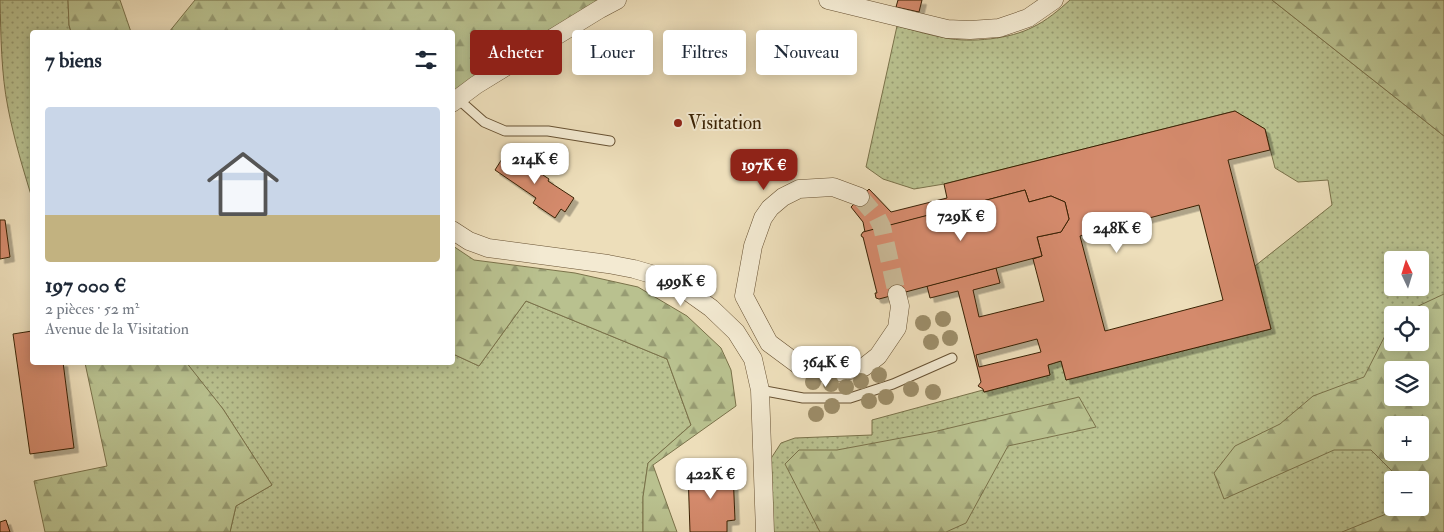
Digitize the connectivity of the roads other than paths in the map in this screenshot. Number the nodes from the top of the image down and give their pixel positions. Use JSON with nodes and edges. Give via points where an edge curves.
{"nodes":[{"id":1,"x":617,"y":0,"type":"edge"},
{"id":2,"x":828,"y":0,"type":"edge"},
{"id":3,"x":1054,"y":0,"type":"edge"},
{"id":4,"x":455,"y":101,"type":"edge"},
{"id":5,"x":610,"y":140,"type":"dead end"},
{"id":6,"x":860,"y":197,"type":"tunnel mouth"},
{"id":7,"x":455,"y":232,"type":"edge"},
{"id":8,"x":897,"y":294,"type":"tunnel mouth"},
{"id":9,"x":952,"y":358,"type":"dead end"},
{"id":10,"x":760,"y":390,"type":"junction"},
{"id":11,"x":765,"y":532,"type":"edge"}],
"edges":[{"from":1,"to":4,"type":"street"},
{"from":2,"to":3,"type":"street","via":[[947,29],[970,30],[999,28],[1028,18]]},
{"from":4,"to":5,"type":"lane","via":[[484,122],[505,131],[548,131]]},
{"from":6,"to":8,"type":"street","via":[[833,187],[799,189],[770,208],[753,246],[744,296],[769,343],[800,366],[818,372],[840,372],[864,367],[878,356],[897,328],[900,306]]},
{"from":7,"to":10,"type":"street","via":[[488,248],[634,269],[680,286],[711,308],[736,332],[753,360]]},
{"from":9,"to":10,"type":"lane","via":[[893,384],[850,398],[803,398]]},
{"from":10,"to":11,"type":"street"}]}
